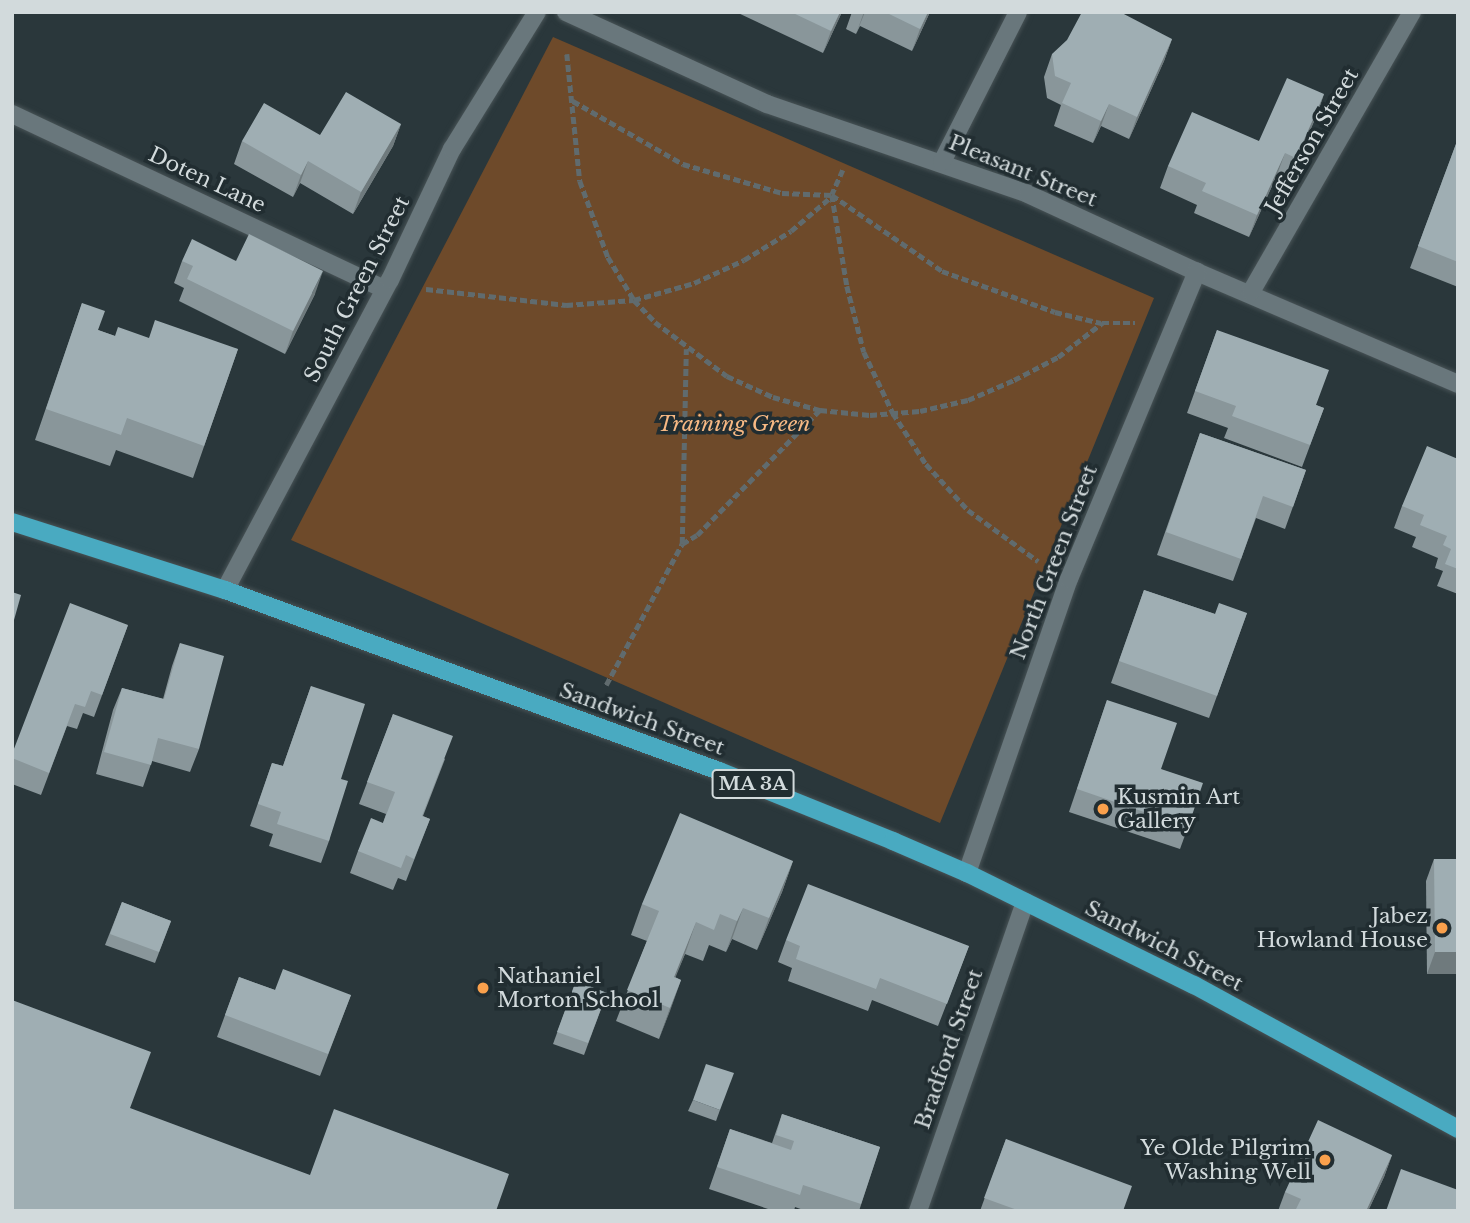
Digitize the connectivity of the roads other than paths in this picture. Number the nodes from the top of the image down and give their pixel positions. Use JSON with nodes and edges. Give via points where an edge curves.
{"nodes":[{"id":1,"x":537,"y":12,"type":"edge"},
{"id":2,"x":566,"y":12,"type":"edge"},
{"id":3,"x":1018,"y":12,"type":"edge"},
{"id":4,"x":1412,"y":12,"type":"edge"},
{"id":5,"x":593,"y":19,"type":"edge"},
{"id":6,"x":12,"y":114,"type":"edge"},
{"id":7,"x":942,"y":162,"type":"junction"},
{"id":8,"x":1197,"y":272,"type":"junction"},
{"id":9,"x":386,"y":284,"type":"junction"},
{"id":10,"x":1251,"y":292,"type":"junction"},
{"id":11,"x":1458,"y":384,"type":"edge"},
{"id":12,"x":12,"y":522,"type":"edge"},
{"id":13,"x":225,"y":590,"type":"junction"},
{"id":14,"x":967,"y":873,"type":"junction"},
{"id":15,"x":1025,"y":902,"type":"junction"},
{"id":16,"x":1458,"y":1129,"type":"edge"},
{"id":17,"x":918,"y":1211,"type":"edge"}],
"edges":[{"from":1,"to":9,"type":"street","name":"South Green Street","via":[[452,149]]},
{"from":2,"to":5,"type":"street","name":"Pleasant Street"},
{"from":3,"to":7,"type":"street"},
{"from":4,"to":10,"type":"street","name":"Jefferson Street"},
{"from":5,"to":7,"type":"street","name":"Pleasant Street","via":[[767,104]]},
{"from":6,"to":9,"type":"street","name":"Doten Lane"},
{"from":7,"to":8,"type":"street","name":"Pleasant Street","via":[[1028,194]]},
{"from":8,"to":10,"type":"street","name":"Pleasant Street"},
{"from":8,"to":14,"type":"street","name":"North Green Street","via":[[1069,579]]},
{"from":9,"to":13,"type":"street","name":"South Green Street"},
{"from":10,"to":11,"type":"street","name":"Pleasant Street"},
{"from":12,"to":13,"type":"main road","name":"Sandwich Street","number":"MA 3A"},
{"from":13,"to":14,"type":"main road","name":"Sandwich Street","number":"MA 3A","via":[[792,799]]},
{"from":14,"to":15,"type":"main road","name":"Sandwich Street","number":"MA 3A"},
{"from":15,"to":16,"type":"main road","name":"Sandwich Street","number":"MA 3A","via":[[1294,1038]]},
{"from":15,"to":17,"type":"street","name":"Bradford Street"}]}
